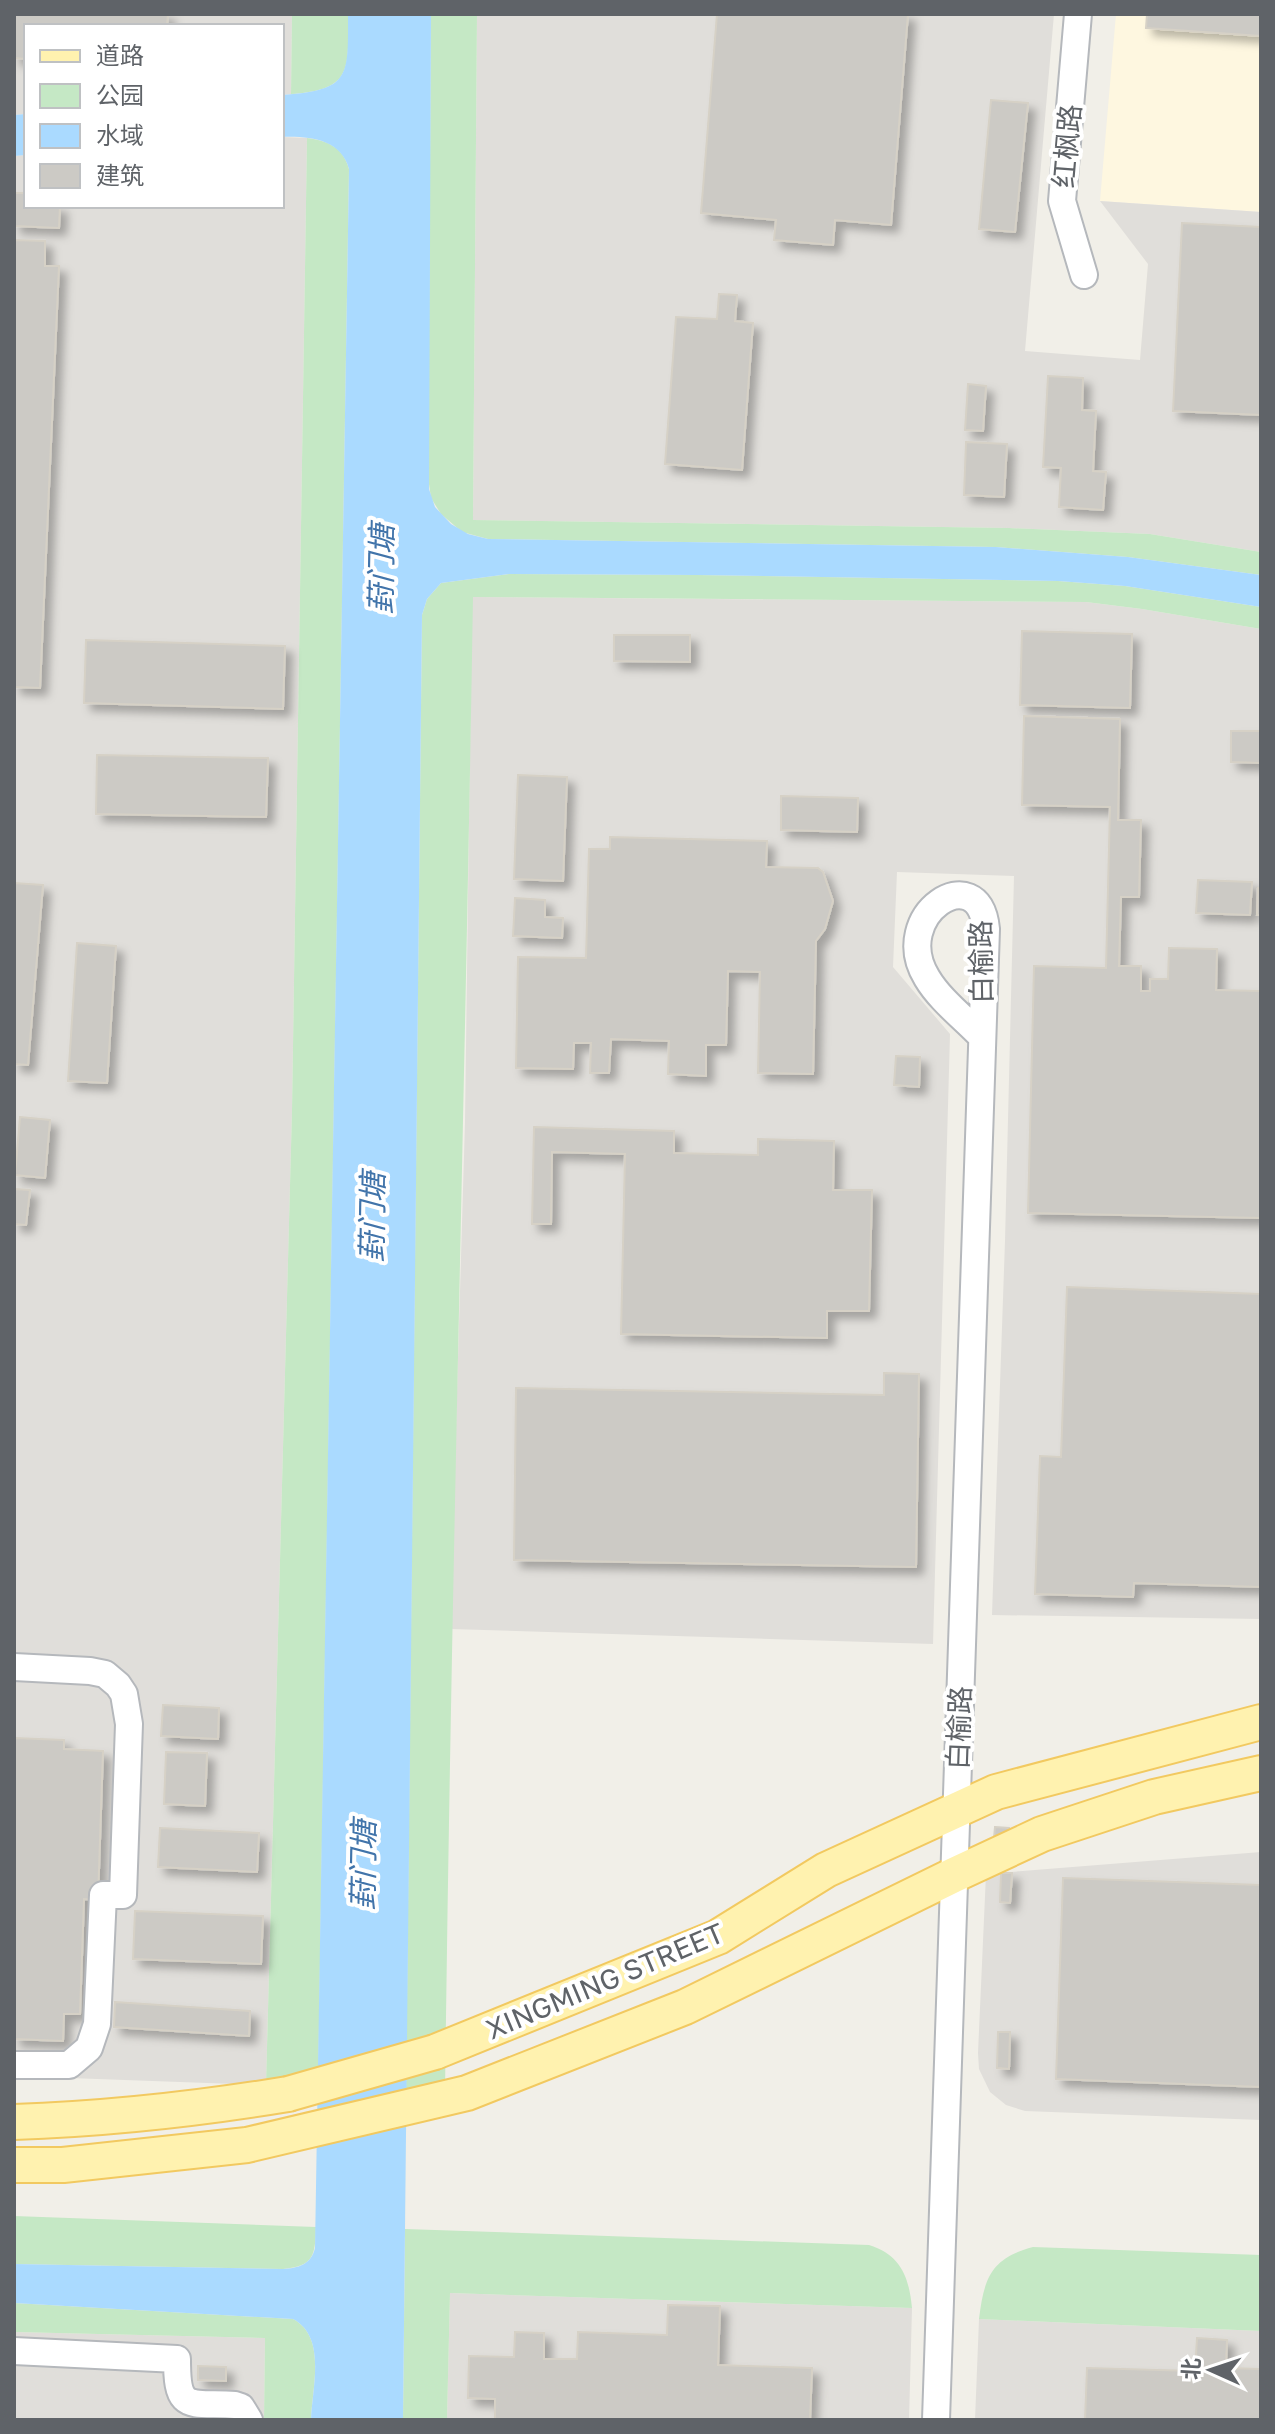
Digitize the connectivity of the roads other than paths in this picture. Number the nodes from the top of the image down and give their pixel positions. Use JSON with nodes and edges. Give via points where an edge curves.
{"nodes":[{"id":1,"x":1078,"y":14,"type":"edge"},
{"id":2,"x":1084,"y":275,"type":"dead end"},
{"id":3,"x":982,"y":1037,"type":"junction"},
{"id":4,"x":14,"y":1667,"type":"edge"},
{"id":5,"x":1261,"y":1722,"type":"edge"},
{"id":6,"x":1261,"y":1773,"type":"edge"},
{"id":7,"x":956,"y":1811,"type":"junction"},
{"id":8,"x":954,"y":1875,"type":"junction"},
{"id":9,"x":14,"y":2065,"type":"edge"},
{"id":10,"x":14,"y":2122,"type":"edge"},
{"id":11,"x":14,"y":2165,"type":"edge"},
{"id":12,"x":14,"y":2351,"type":"edge"},
{"id":13,"x":249,"y":2420,"type":"edge"},
{"id":14,"x":936,"y":2420,"type":"edge"}],
"edges":[{"from":1,"to":2,"type":"street","name":"红枫路","via":[[1062,201]]},
{"from":3,"to":3,"type":"street","name":"白榆路","via":[[985,916],[974,900],[954,896],[937,903],[922,919],[919,956],[928,980]]},
{"from":3,"to":7,"type":"street","name":"白榆路"},
{"from":4,"to":9,"type":"street","via":[[105,1674],[124,1694],[129,1724],[123,1895],[103,1895],[95,2035],[69,2065]]},
{"from":5,"to":7,"type":"main road","name":"XINGMING STREET","via":[[996,1792]]},
{"from":6,"to":8,"type":"main road","name":"XINGMING STREET","via":[[1154,1797],[1042,1834]]},
{"from":7,"to":8,"type":"street","name":"白榆路"},
{"from":7,"to":10,"type":"main road","name":"XINGMING STREET","bridge":true,"via":[[826,1870],[718,1937],[435,2052],[288,2094],[234,2103]]},
{"from":8,"to":11,"type":"main road","name":"XINGMING STREET","via":[[685,2007],[467,2093],[247,2145],[63,2165]]},
{"from":8,"to":14,"type":"street","name":"白榆路"},
{"from":12,"to":13,"type":"street","via":[[177,2359],[177,2386],[183,2399],[235,2405]]}]}
